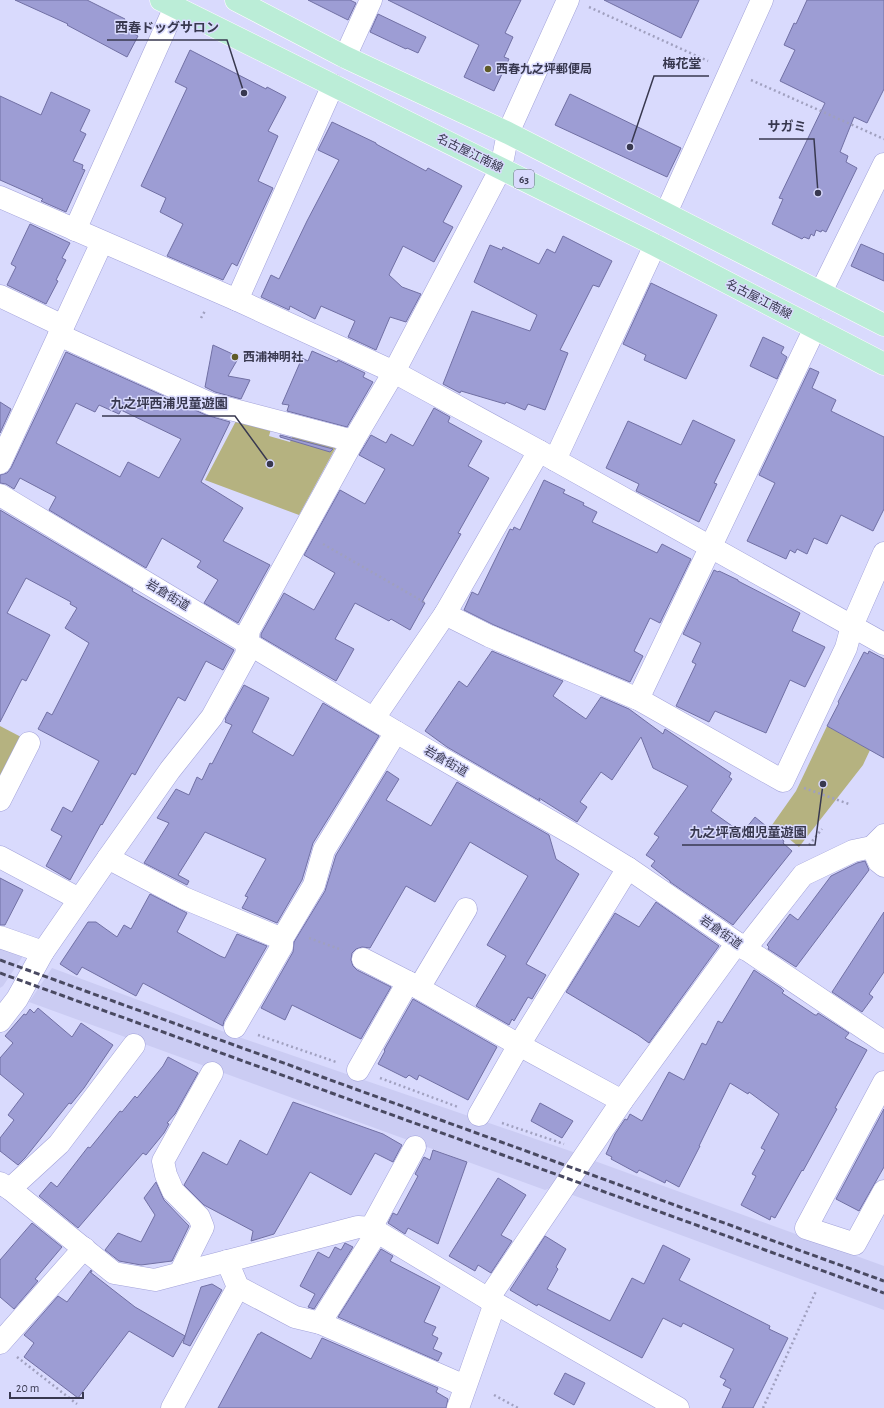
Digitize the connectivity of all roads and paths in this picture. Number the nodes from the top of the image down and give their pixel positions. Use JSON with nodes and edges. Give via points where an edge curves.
{"nodes":[{"id":1,"x":236,"y":0,"type":"edge"},
{"id":2,"x":371,"y":0,"type":"edge"},
{"id":3,"x":568,"y":0,"type":"edge"},
{"id":4,"x":762,"y":0,"type":"edge"},
{"id":5,"x":168,"y":3,"type":"edge"},
{"id":6,"x":345,"y":57,"type":"junction"},
{"id":7,"x":333,"y":85,"type":"junction"},
{"id":8,"x":508,"y":133,"type":"junction"},
{"id":9,"x":884,"y":164,"type":"edge"},
{"id":10,"x":501,"y":168,"type":"junction"},
{"id":11,"x":0,"y":197,"type":"edge"},
{"id":12,"x":666,"y":213,"type":"junction"},
{"id":13,"x":75,"y":230,"type":"junction"},
{"id":14,"x":102,"y":242,"type":"junction"},
{"id":15,"x":655,"y":245,"type":"junction"},
{"id":16,"x":821,"y":292,"type":"junction"},
{"id":17,"x":0,"y":296,"type":"edge"},
{"id":18,"x":237,"y":300,"type":"junction"},
{"id":19,"x":884,"y":325,"type":"edge"},
{"id":20,"x":815,"y":328,"type":"junction"},
{"id":21,"x":61,"y":331,"type":"junction"},
{"id":22,"x":884,"y":364,"type":"edge"},
{"id":23,"x":394,"y":372,"type":"junction"},
{"id":24,"x":353,"y":441,"type":"junction"},
{"id":25,"x":547,"y":456,"type":"junction"},
{"id":26,"x":0,"y":463,"type":"edge"},
{"id":27,"x":0,"y":495,"type":"edge"},
{"id":28,"x":303,"y":533,"type":"junction"},
{"id":29,"x":710,"y":548,"type":"junction"},
{"id":30,"x":884,"y":553,"type":"edge"},
{"id":31,"x":445,"y":614,"type":"junction"},
{"id":32,"x":852,"y":626,"type":"junction"},
{"id":33,"x":246,"y":642,"type":"junction"},
{"id":34,"x":884,"y":644,"type":"edge"},
{"id":35,"x":638,"y":699,"type":"junction"},
{"id":36,"x":374,"y":718,"type":"junction"},
{"id":37,"x":396,"y":732,"type":"junction"},
{"id":38,"x":29,"y":743,"type":"dead end"},
{"id":39,"x":783,"y":781,"type":"junction"},
{"id":40,"x":0,"y":800,"type":"edge"},
{"id":41,"x":849,"y":804,"type":"dead end"},
{"id":42,"x":878,"y":841,"type":"edge"},
{"id":43,"x":0,"y":857,"type":"edge"},
{"id":44,"x":108,"y":858,"type":"junction"},
{"id":45,"x":884,"y":866,"type":"edge"},
{"id":46,"x":628,"y":868,"type":"junction"},
{"id":47,"x":79,"y":899,"type":"junction"},
{"id":48,"x":466,"y":909,"type":"dead end"},
{"id":49,"x":284,"y":934,"type":"junction"},
{"id":50,"x":0,"y":937,"type":"edge"},
{"id":51,"x":741,"y":946,"type":"junction"},
{"id":52,"x":43,"y":952,"type":"junction"},
{"id":53,"x":363,"y":958,"type":"joint"},
{"id":54,"x":414,"y":985,"type":"junction"},
{"id":55,"x":1,"y":1018,"type":"edge"},
{"id":56,"x":235,"y":1027,"type":"joint"},
{"id":57,"x":884,"y":1042,"type":"edge"},
{"id":58,"x":134,"y":1045,"type":"dead end"},
{"id":59,"x":519,"y":1045,"type":"junction"},
{"id":60,"x":358,"y":1070,"type":"junction"},
{"id":61,"x":212,"y":1073,"type":"dead end"},
{"id":62,"x":884,"y":1082,"type":"edge"},
{"id":63,"x":622,"y":1101,"type":"junction"},
{"id":64,"x":479,"y":1115,"type":"junction"},
{"id":65,"x":415,"y":1147,"type":"dead end"},
{"id":66,"x":585,"y":1155,"type":"junction"},
{"id":67,"x":5,"y":1186,"type":"edge"},
{"id":68,"x":884,"y":1191,"type":"edge"},
{"id":69,"x":374,"y":1230,"type":"junction"},
{"id":70,"x":84,"y":1248,"type":"junction"},
{"id":71,"x":227,"y":1261,"type":"junction"},
{"id":72,"x":180,"y":1273,"type":"junction"},
{"id":73,"x":238,"y":1287,"type":"junction"},
{"id":74,"x":816,"y":1291,"type":"dead end"},
{"id":75,"x":491,"y":1301,"type":"junction"},
{"id":76,"x":320,"y":1323,"type":"junction"},
{"id":77,"x":6,"y":1348,"type":"edge"},
{"id":78,"x":465,"y":1386,"type":"junction"},
{"id":79,"x":494,"y":1395,"type":"dead end"},
{"id":80,"x":76,"y":1404,"type":"dead end"},
{"id":81,"x":172,"y":1408,"type":"edge"},
{"id":82,"x":458,"y":1408,"type":"edge"},
{"id":83,"x":518,"y":1408,"type":"edge"},
{"id":84,"x":678,"y":1408,"type":"edge"},
{"id":85,"x":763,"y":1408,"type":"edge"}],
"edges":[{"from":1,"to":6,"type":"main road"},
{"from":2,"to":6,"type":"street"},
{"from":3,"to":8,"type":"street"},
{"from":4,"to":12,"type":"street"},
{"from":5,"to":7,"type":"main road","name":"名古屋江南線","number":"63"},
{"from":5,"to":13,"type":"street"},
{"from":6,"to":8,"type":"main road"},
{"from":7,"to":10,"type":"main road","name":"名古屋江南線","number":"63"},
{"from":7,"to":18,"type":"street"},
{"from":8,"to":10,"type":"street"},
{"from":8,"to":12,"type":"main road"},
{"from":9,"to":16,"type":"street"},
{"from":10,"to":15,"type":"main road","name":"名古屋江南線","number":"63"},
{"from":10,"to":23,"type":"street"},
{"from":11,"to":13,"type":"street"},
{"from":12,"to":16,"type":"main road"},
{"from":13,"to":14,"type":"street"},
{"from":14,"to":18,"type":"street"},
{"from":14,"to":21,"type":"street"},
{"from":15,"to":20,"type":"main road","name":"名古屋江南線","number":"63"},
{"from":15,"to":25,"type":"street"},
{"from":16,"to":19,"type":"main road"},
{"from":17,"to":21,"type":"street"},
{"from":18,"to":23,"type":"street"},
{"from":20,"to":22,"type":"main road","name":"名古屋江南線","number":"63"},
{"from":20,"to":29,"type":"street"},
{"from":21,"to":24,"type":"street","via":[[211,404]]},
{"from":21,"to":26,"type":"street"},
{"from":23,"to":24,"type":"street"},
{"from":23,"to":25,"type":"street"},
{"from":24,"to":28,"type":"street"},
{"from":25,"to":29,"type":"street"},
{"from":25,"to":31,"type":"street"},
{"from":27,"to":33,"type":"street","name":"岩倉街道"},
{"from":28,"to":31,"type":"path"},
{"from":28,"to":33,"type":"street","via":[[249,630]]},
{"from":29,"to":32,"type":"street"},
{"from":29,"to":35,"type":"street"},
{"from":30,"to":32,"type":"street"},
{"from":31,"to":35,"type":"street","via":[[488,636]]},
{"from":31,"to":36,"type":"street"},
{"from":32,"to":34,"type":"street"},
{"from":32,"to":39,"type":"street","via":[[846,648]]},
{"from":33,"to":36,"type":"street","name":"岩倉街道"},
{"from":33,"to":44,"type":"street","via":[[246,655],[212,717],[170,770]]},
{"from":35,"to":39,"type":"street"},
{"from":36,"to":37,"type":"street","name":"岩倉街道"},
{"from":37,"to":46,"type":"street","name":"岩倉街道"},
{"from":37,"to":49,"type":"street","via":[[324,850],[314,885]]},
{"from":38,"to":40,"type":"street"},
{"from":39,"to":41,"type":"path"},
{"from":42,"to":45,"type":"street","via":[[879,862]]},
{"from":42,"to":51,"type":"street","via":[[803,875]]},
{"from":43,"to":47,"type":"street"},
{"from":44,"to":47,"type":"street"},
{"from":44,"to":49,"type":"street","via":[[184,898]]},
{"from":46,"to":51,"type":"street","name":"岩倉街道"},
{"from":46,"to":59,"type":"street"},
{"from":47,"to":52,"type":"street"},
{"from":48,"to":54,"type":"street"},
{"from":49,"to":53,"type":"path"},
{"from":49,"to":56,"type":"street","via":[[282,946]]},
{"from":50,"to":52,"type":"street"},
{"from":51,"to":57,"type":"street","name":"岩倉街道"},
{"from":51,"to":63,"type":"street"},
{"from":52,"to":55,"type":"street","via":[[17,999]]},
{"from":53,"to":54,"type":"street"},
{"from":54,"to":59,"type":"street"},
{"from":54,"to":60,"type":"street"},
{"from":56,"to":60,"type":"path"},
{"from":58,"to":67,"type":"street","via":[[59,1144]]},
{"from":59,"to":63,"type":"street"},
{"from":59,"to":64,"type":"street"},
{"from":60,"to":64,"type":"path"},
{"from":61,"to":72,"type":"street","via":[[163,1161],[166,1175],[174,1191],[199,1217],[203,1227]]},
{"from":62,"to":68,"type":"street","via":[[806,1228],[855,1244]]},
{"from":63,"to":66,"type":"street"},
{"from":64,"to":66,"type":"path","via":[[572,1147]]},
{"from":65,"to":69,"type":"street"},
{"from":66,"to":75,"type":"street"},
{"from":67,"to":70,"type":"street"},
{"from":69,"to":71,"type":"street","via":[[358,1227]]},
{"from":69,"to":75,"type":"street"},
{"from":69,"to":76,"type":"street"},
{"from":70,"to":72,"type":"street","via":[[114,1273],[156,1280]]},
{"from":70,"to":77,"type":"street"},
{"from":71,"to":72,"type":"street"},
{"from":71,"to":73,"type":"street"},
{"from":73,"to":76,"type":"street","via":[[296,1317]]},
{"from":73,"to":81,"type":"street"},
{"from":74,"to":85,"type":"path"},
{"from":75,"to":78,"type":"street"},
{"from":75,"to":84,"type":"street"},
{"from":76,"to":78,"type":"street"},
{"from":77,"to":80,"type":"path"},
{"from":78,"to":82,"type":"street"},
{"from":79,"to":83,"type":"path"}]}
